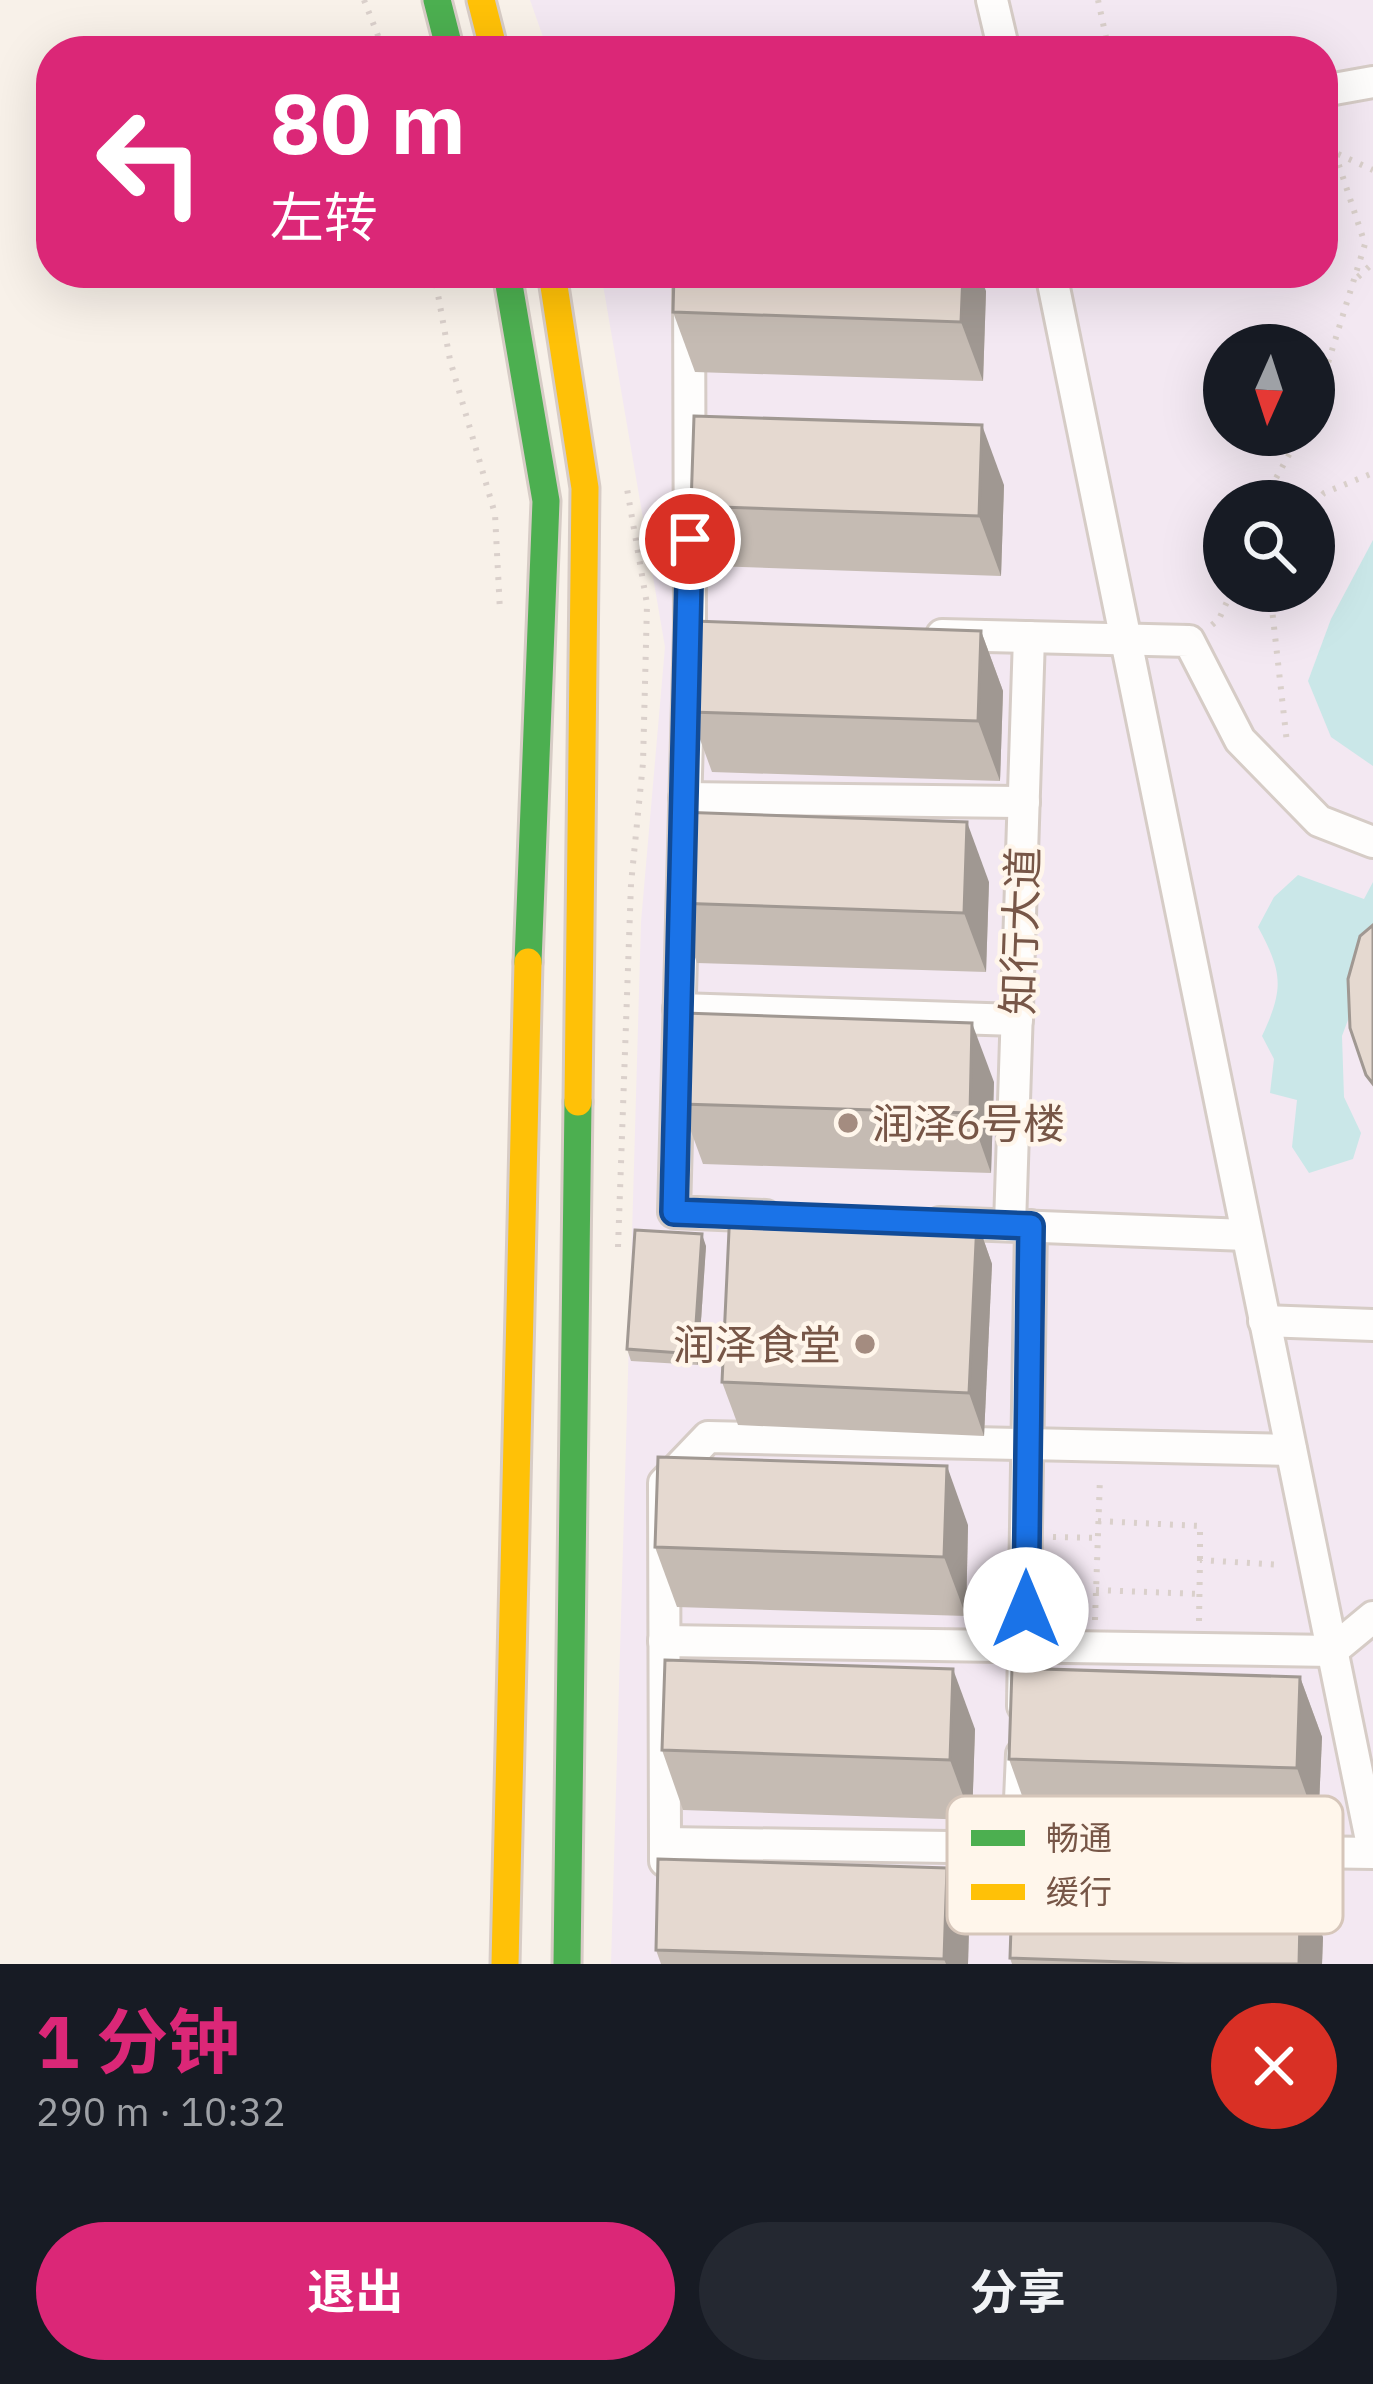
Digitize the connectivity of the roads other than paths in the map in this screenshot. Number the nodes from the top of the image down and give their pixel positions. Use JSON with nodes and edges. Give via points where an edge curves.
{"nodes":[{"id":1,"x":436,"y":0,"type":"edge"},
{"id":2,"x":481,"y":0,"type":"edge"},
{"id":3,"x":992,"y":0,"type":"edge"},
{"id":4,"x":446,"y":36,"type":"edge"},
{"id":5,"x":490,"y":36,"type":"edge"},
{"id":6,"x":1000,"y":36,"type":"edge"},
{"id":7,"x":1373,"y":82,"type":"edge"},
{"id":8,"x":1338,"y":88,"type":"edge"},
{"id":9,"x":510,"y":288,"type":"edge"},
{"id":10,"x":554,"y":288,"type":"edge"},
{"id":11,"x":690,"y":288,"type":"edge"},
{"id":12,"x":1054,"y":288,"type":"edge"},
{"id":13,"x":916,"y":634,"type":"edge"},
{"id":14,"x":1029,"y":637,"type":"junction"},
{"id":15,"x":1124,"y":639,"type":"junction"},
{"id":16,"x":685,"y":798,"type":"junction"},
{"id":17,"x":1024,"y":802,"type":"junction"},
{"id":18,"x":1373,"y":842,"type":"edge"},
{"id":19,"x":679,"y":1010,"type":"junction"},
{"id":20,"x":1017,"y":1020,"type":"junction"},
{"id":21,"x":805,"y":1217,"type":"edge"},
{"id":22,"x":919,"y":1222,"type":"edge"},
{"id":23,"x":1021,"y":1226,"type":"junction"},
{"id":24,"x":1246,"y":1234,"type":"junction"},
{"id":25,"x":1264,"y":1321,"type":"junction"},
{"id":26,"x":1373,"y":1325,"type":"edge"},
{"id":27,"x":1029,"y":1444,"type":"junction"},
{"id":28,"x":1291,"y":1450,"type":"junction"},
{"id":29,"x":1373,"y":1617,"type":"edge"},
{"id":30,"x":664,"y":1641,"type":"junction"},
{"id":31,"x":1026,"y":1646,"type":"junction"},
{"id":32,"x":1332,"y":1651,"type":"junction"},
{"id":33,"x":1020,"y":1796,"type":"edge"},
{"id":34,"x":665,"y":1843,"type":"junction"},
{"id":35,"x":947,"y":1847,"type":"edge"},
{"id":36,"x":1343,"y":1851,"type":"edge"},
{"id":37,"x":1373,"y":1851,"type":"edge"},
{"id":38,"x":664,"y":1883,"type":"edge"},
{"id":39,"x":505,"y":1964,"type":"edge"},
{"id":40,"x":567,"y":1964,"type":"edge"}],
"edges":[{"from":1,"to":4,"type":"street"},
{"from":2,"to":5,"type":"street"},
{"from":3,"to":6,"type":"street"},
{"from":7,"to":8,"type":"street"},
{"from":9,"to":39,"type":"street","via":[[546,500]]},
{"from":10,"to":40,"type":"street","via":[[585,488]]},
{"from":11,"to":16,"type":"street","via":[[701,628]]},
{"from":12,"to":15,"type":"street"},
{"from":13,"to":14,"type":"street"},
{"from":14,"to":15,"type":"street"},
{"from":14,"to":17,"type":"street","name":"知行大道"},
{"from":15,"to":18,"type":"street","via":[[1190,641],[1240,740],[1319,820]]},
{"from":15,"to":24,"type":"street"},
{"from":16,"to":17,"type":"street"},
{"from":16,"to":19,"type":"street"},
{"from":17,"to":20,"type":"street","name":"知行大道"},
{"from":19,"to":20,"type":"street"},
{"from":19,"to":21,"type":"street","via":[[674,1212],[736,1226]]},
{"from":20,"to":23,"type":"street","name":"知行大道"},
{"from":22,"to":23,"type":"street"},
{"from":23,"to":24,"type":"street"},
{"from":23,"to":27,"type":"street","name":"知行大道"},
{"from":24,"to":25,"type":"street"},
{"from":25,"to":26,"type":"street"},
{"from":25,"to":28,"type":"street"},
{"from":27,"to":28,"type":"street"},
{"from":27,"to":30,"type":"street","via":[[734,1426],[708,1437],[664,1483]]},
{"from":27,"to":31,"type":"street","name":"知行大道"},
{"from":28,"to":32,"type":"street"},
{"from":29,"to":32,"type":"street"},
{"from":30,"to":31,"type":"street"},
{"from":30,"to":34,"type":"street"},
{"from":31,"to":32,"type":"street"},
{"from":31,"to":33,"type":"street","name":"知行大道"},
{"from":32,"to":37,"type":"street"},
{"from":34,"to":35,"type":"street"},
{"from":34,"to":38,"type":"street"},
{"from":36,"to":37,"type":"street"}]}
